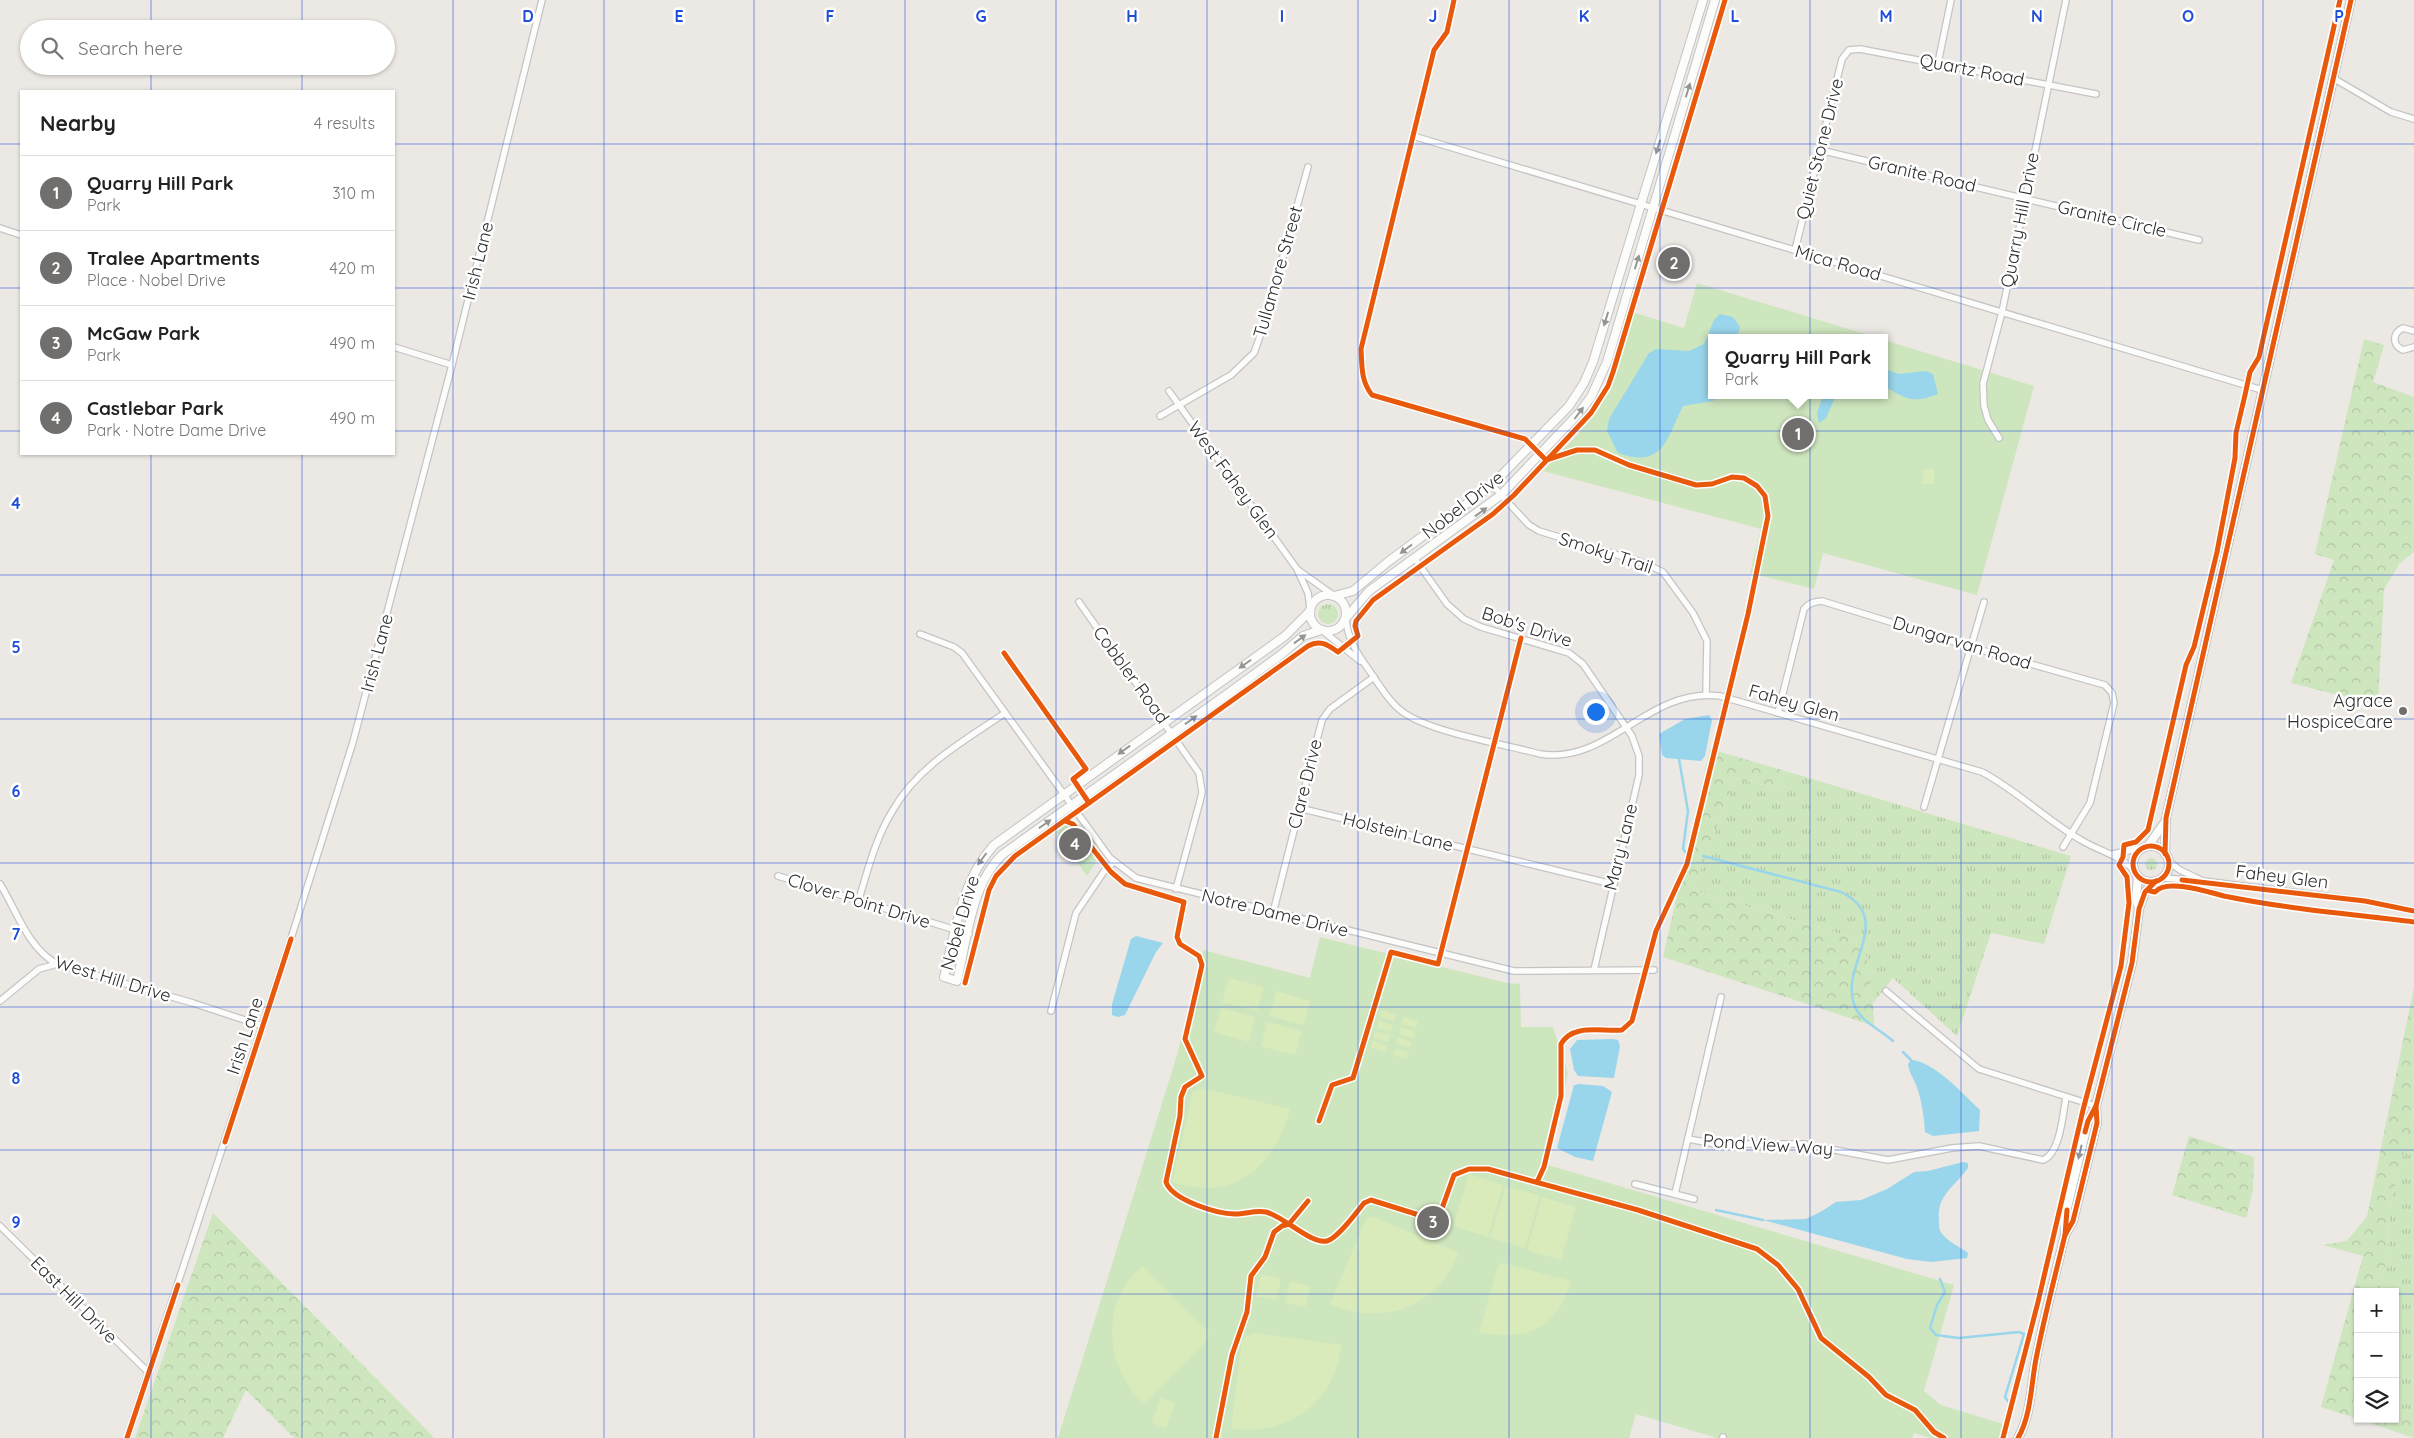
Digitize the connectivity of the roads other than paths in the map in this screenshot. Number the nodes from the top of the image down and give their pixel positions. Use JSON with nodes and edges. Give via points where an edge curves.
{"nodes":[{"id":1,"x":542,"y":0,"type":"edge"},
{"id":2,"x":1703,"y":0,"type":"edge"},
{"id":3,"x":1715,"y":0,"type":"edge"},
{"id":4,"x":1951,"y":0,"type":"edge"},
{"id":5,"x":2066,"y":0,"type":"edge"},
{"id":6,"x":2351,"y":0,"type":"edge"},
{"id":7,"x":1849,"y":50,"type":"joint"},
{"id":8,"x":1938,"y":63,"type":"junction"},
{"id":9,"x":2333,"y":78,"type":"junction"},
{"id":10,"x":2048,"y":85,"type":"junction"},
{"id":11,"x":2096,"y":94,"type":"dead end"},
{"id":12,"x":1672,"y":103,"type":"junction"},
{"id":13,"x":1683,"y":107,"type":"junction"},
{"id":14,"x":2414,"y":119,"type":"edge"},
{"id":15,"x":1414,"y":136,"type":"dead end"},
{"id":16,"x":1820,"y":150,"type":"junction"},
{"id":17,"x":1308,"y":167,"type":"dead end"},
{"id":18,"x":2025,"y":198,"type":"junction"},
{"id":19,"x":1641,"y":205,"type":"junction"},
{"id":20,"x":1653,"y":208,"type":"junction"},
{"id":21,"x":0,"y":228,"type":"edge"},
{"id":22,"x":20,"y":235,"type":"edge"},
{"id":23,"x":2199,"y":240,"type":"dead end"},
{"id":24,"x":1795,"y":250,"type":"junction"},
{"id":25,"x":2002,"y":312,"type":"junction"},
{"id":26,"x":2414,"y":331,"type":"edge"},
{"id":27,"x":395,"y":347,"type":"edge"},
{"id":28,"x":2414,"y":347,"type":"edge"},
{"id":29,"x":452,"y":365,"type":"junction"},
{"id":30,"x":1591,"y":368,"type":"junction"},
{"id":31,"x":1603,"y":372,"type":"junction"},
{"id":32,"x":2262,"y":390,"type":"junction"},
{"id":33,"x":1169,"y":391,"type":"dead end"},
{"id":34,"x":1178,"y":404,"type":"junction"},
{"id":35,"x":1160,"y":416,"type":"dead end"},
{"id":36,"x":1999,"y":438,"type":"dead end"},
{"id":37,"x":1492,"y":485,"type":"junction"},
{"id":38,"x":1501,"y":495,"type":"junction"},
{"id":39,"x":1415,"y":559,"type":"junction"},
{"id":40,"x":1297,"y":569,"type":"junction"},
{"id":41,"x":1334,"y":596,"type":"junction"},
{"id":42,"x":1079,"y":602,"type":"dead end"},
{"id":43,"x":1984,"y":602,"type":"dead end"},
{"id":44,"x":1310,"y":610,"type":"junction"},
{"id":45,"x":1346,"y":618,"type":"junction"},
{"id":46,"x":1322,"y":631,"type":"junction"},
{"id":47,"x":920,"y":634,"type":"dead end"},
{"id":48,"x":1971,"y":647,"type":"junction"},
{"id":49,"x":1364,"y":664,"type":"junction"},
{"id":50,"x":1374,"y":677,"type":"junction"},
{"id":51,"x":1222,"y":681,"type":"junction"},
{"id":52,"x":1230,"y":692,"type":"junction"},
{"id":53,"x":1706,"y":694,"type":"junction"},
{"id":54,"x":1005,"y":713,"type":"junction"},
{"id":55,"x":1778,"y":713,"type":"junction"},
{"id":56,"x":1164,"y":722,"type":"junction"},
{"id":57,"x":1626,"y":726,"type":"junction"},
{"id":58,"x":1172,"y":733,"type":"junction"},
{"id":59,"x":1938,"y":758,"type":"junction"},
{"id":60,"x":1064,"y":794,"type":"junction"},
{"id":61,"x":1072,"y":805,"type":"junction"},
{"id":62,"x":1300,"y":808,"type":"junction"},
{"id":63,"x":1924,"y":808,"type":"dead end"},
{"id":64,"x":2165,"y":822,"type":"junction"},
{"id":65,"x":2071,"y":834,"type":"junction"},
{"id":66,"x":994,"y":845,"type":"junction"},
{"id":67,"x":2063,"y":847,"type":"dead end"},
{"id":68,"x":2145,"y":847,"type":"junction"},
{"id":69,"x":1003,"y":854,"type":"junction"},
{"id":70,"x":2112,"y":854,"type":"junction"},
{"id":71,"x":2167,"y":857,"type":"junction"},
{"id":72,"x":1113,"y":862,"type":"junction"},
{"id":73,"x":2136,"y":873,"type":"junction"},
{"id":74,"x":778,"y":876,"type":"dead end"},
{"id":75,"x":2159,"y":879,"type":"junction"},
{"id":76,"x":2202,"y":881,"type":"junction"},
{"id":77,"x":0,"y":884,"type":"edge"},
{"id":78,"x":1612,"y":884,"type":"junction"},
{"id":79,"x":1176,"y":889,"type":"junction"},
{"id":80,"x":859,"y":899,"type":"junction"},
{"id":81,"x":2139,"y":909,"type":"junction"},
{"id":82,"x":2414,"y":909,"type":"edge"},
{"id":83,"x":1273,"y":913,"type":"junction"},
{"id":84,"x":956,"y":930,"type":"junction"},
{"id":85,"x":969,"y":934,"type":"junction"},
{"id":86,"x":57,"y":964,"type":"junction"},
{"id":87,"x":1594,"y":970,"type":"junction"},
{"id":88,"x":1654,"y":970,"type":"dead end"},
{"id":89,"x":1886,"y":991,"type":"dead end"},
{"id":90,"x":1721,"y":997,"type":"dead end"},
{"id":91,"x":0,"y":1001,"type":"edge"},
{"id":92,"x":1051,"y":1011,"type":"dead end"},
{"id":93,"x":263,"y":1026,"type":"junction"},
{"id":94,"x":2066,"y":1097,"type":"junction"},
{"id":95,"x":2096,"y":1106,"type":"junction"},
{"id":96,"x":1688,"y":1139,"type":"junction"},
{"id":97,"x":1635,"y":1184,"type":"dead end"},
{"id":98,"x":1675,"y":1194,"type":"junction"},
{"id":99,"x":1694,"y":1199,"type":"dead end"},
{"id":100,"x":0,"y":1226,"type":"edge"},
{"id":101,"x":149,"y":1373,"type":"junction"},
{"id":102,"x":127,"y":1438,"type":"edge"},
{"id":103,"x":2018,"y":1438,"type":"edge"}],
"edges":[{"from":1,"to":29,"type":"street","name":"Irish Lane"},
{"from":2,"to":12,"type":"street","name":"Nobel Drive"},
{"from":13,"to":3,"type":"street","name":"Nobel Drive","one_way":true},
{"from":4,"to":8,"type":"street"},
{"from":5,"to":10,"type":"street","name":"Quarry Hill Drive"},
{"from":6,"to":9,"type":"street"},
{"from":7,"to":8,"type":"street","name":"Quartz Road","via":[[1860,49]]},
{"from":7,"to":16,"type":"street","name":"Quiet Stone Drive","via":[[1842,59]]},
{"from":8,"to":10,"type":"street","name":"Quartz Road"},
{"from":9,"to":14,"type":"street","via":[[2391,112]]},
{"from":9,"to":32,"type":"street"},
{"from":10,"to":11,"type":"street","name":"Quartz Road"},
{"from":10,"to":18,"type":"street","name":"Quarry Hill Drive"},
{"from":12,"to":13,"type":"street"},
{"from":12,"to":19,"type":"street","name":"Nobel Drive","one_way":true},
{"from":13,"to":20,"type":"street","name":"Nobel Drive"},
{"from":15,"to":19,"type":"street","name":"Mica Road"},
{"from":16,"to":18,"type":"street","name":"Granite Road"},
{"from":16,"to":24,"type":"street","name":"Quiet Stone Drive"},
{"from":17,"to":34,"type":"street","name":"Tullamore Street","via":[[1254,353],[1231,375]]},
{"from":18,"to":23,"type":"street","name":"Granite Circle"},
{"from":18,"to":25,"type":"street","name":"Quarry Hill Drive"},
{"from":19,"to":20,"type":"street","name":"Mica Road"},
{"from":19,"to":30,"type":"street","name":"Nobel Drive","one_way":true},
{"from":20,"to":24,"type":"street","name":"Mica Road"},
{"from":31,"to":20,"type":"street","name":"Nobel Drive","one_way":true},
{"from":21,"to":22,"type":"street"},
{"from":24,"to":25,"type":"street","name":"Mica Road"},
{"from":25,"to":32,"type":"street","name":"Mica Road"},
{"from":25,"to":36,"type":"street","name":"Quarry Hill Drive","via":[[1983,384],[1988,420]]},
{"from":26,"to":28,"type":"street","via":[[2403,328],[2395,339],[2400,349]]},
{"from":27,"to":29,"type":"street"},
{"from":29,"to":93,"type":"street","name":"Irish Lane","via":[[352,742]]},
{"from":30,"to":31,"type":"street"},
{"from":30,"to":37,"type":"street","name":"Nobel Drive","via":[[1569,406]]},
{"from":38,"to":31,"type":"street","name":"Nobel Drive","one_way":true,"via":[[1579,413]]},
{"from":32,"to":64,"type":"street"},
{"from":33,"to":34,"type":"street","name":"West Fahey Glen"},
{"from":34,"to":35,"type":"street","name":"Tullamore Street"},
{"from":34,"to":40,"type":"street","name":"West Fahey Glen"},
{"from":37,"to":38,"type":"street","name":"Smoky Trail"},
{"from":37,"to":41,"type":"street","name":"Nobel Drive","one_way":true,"via":[[1349,594]]},
{"from":39,"to":38,"type":"street","name":"Nobel Drive","one_way":true},
{"from":38,"to":53,"type":"street","name":"Smoky Trail","via":[[1529,525],[1540,531],[1656,567],[1663,572],[1693,613],[1707,641]]},
{"from":39,"to":45,"type":"street","name":"Nobel Drive","via":[[1369,591]]},
{"from":39,"to":57,"type":"street","name":"Bob's Drive","via":[[1446,604],[1464,619],[1576,658],[1589,670]]},
{"from":40,"to":41,"type":"street","name":"Fahey Glen"},
{"from":40,"to":44,"type":"street","name":"Fahey Glen","via":[[1308,593]]},
{"from":41,"to":44,"type":"street","name":"Nobel Drive","via":[[1320,597]]},
{"from":41,"to":45,"type":"street","name":"Fahey Glen","via":[[1342,602]]},
{"from":42,"to":56,"type":"street","name":"Cobbler Road"},
{"from":43,"to":48,"type":"street"},
{"from":44,"to":46,"type":"street","name":"Fahey Glen","via":[[1311,620]]},
{"from":44,"to":51,"type":"street","name":"Nobel Drive","one_way":true,"via":[[1285,636]]},
{"from":45,"to":46,"type":"street","name":"Nobel Drive","via":[[1334,631]]},
{"from":45,"to":49,"type":"street","name":"Fahey Glen","via":[[1348,634]]},
{"from":46,"to":49,"type":"street","name":"Fahey Glen"},
{"from":52,"to":46,"type":"street","name":"Nobel Drive","one_way":true,"via":[[1303,636]]},
{"from":47,"to":54,"type":"street","name":"Notre Dame Drive","via":[[962,653]]},
{"from":48,"to":55,"type":"street","name":"Dungarvan Road","via":[[1822,601],[1808,604],[1800,623]]},
{"from":48,"to":59,"type":"street"},
{"from":48,"to":65,"type":"street","name":"Dungarvan Road","via":[[2105,685],[2112,693],[2114,703],[2090,803]]},
{"from":49,"to":50,"type":"street","name":"Fahey Glen"},
{"from":50,"to":57,"type":"street","name":"Fahey Glen","via":[[1399,710],[1419,721],[1540,754],[1554,756],[1583,751]]},
{"from":50,"to":62,"type":"street","name":"Clare Drive","via":[[1325,714]]},
{"from":51,"to":52,"type":"street"},
{"from":51,"to":56,"type":"street","name":"Nobel Drive"},
{"from":58,"to":52,"type":"street","name":"Nobel Drive","one_way":true},
{"from":53,"to":55,"type":"street","name":"Fahey Glen"},
{"from":53,"to":57,"type":"street","name":"Fahey Glen","via":[[1667,704]]},
{"from":54,"to":60,"type":"street","name":"Notre Dame Drive"},
{"from":54,"to":80,"type":"street","via":[[944,755],[905,792],[876,843]]},
{"from":55,"to":59,"type":"street","name":"Fahey Glen"},
{"from":56,"to":58,"type":"street","name":"Cobbler Road"},
{"from":56,"to":60,"type":"street","name":"Nobel Drive","one_way":true},
{"from":57,"to":78,"type":"street","name":"Mary Lane","via":[[1638,748],[1639,774]]},
{"from":58,"to":61,"type":"street","name":"Nobel Drive"},
{"from":58,"to":79,"type":"street","name":"Cobbler Road","via":[[1197,768],[1202,792]]},
{"from":59,"to":63,"type":"street"},
{"from":59,"to":65,"type":"street","name":"Fahey Glen","via":[[2000,781]]},
{"from":60,"to":61,"type":"street","name":"Notre Dame Drive"},
{"from":60,"to":66,"type":"street","name":"Nobel Drive"},
{"from":69,"to":61,"type":"street","name":"Nobel Drive","one_way":true},
{"from":61,"to":72,"type":"street","name":"Notre Dame Drive"},
{"from":62,"to":78,"type":"street","name":"Holstein Lane"},
{"from":62,"to":83,"type":"street","name":"Clare Drive"},
{"from":64,"to":68,"type":"street"},
{"from":64,"to":71,"type":"street"},
{"from":65,"to":67,"type":"street"},
{"from":65,"to":70,"type":"street","name":"Fahey Glen"},
{"from":66,"to":69,"type":"street"},
{"from":66,"to":84,"type":"street","name":"Nobel Drive","one_way":true,"via":[[967,886]]},
{"from":68,"to":70,"type":"street"},
{"from":68,"to":71,"type":"street","via":[[2158,847]]},
{"from":68,"to":73,"type":"street","via":[[2135,855]]},
{"from":69,"to":85,"type":"street","name":"Nobel Drive","via":[[980,889]]},
{"from":70,"to":73,"type":"street","name":"Fahey Glen"},
{"from":71,"to":75,"type":"street","via":[[2167,870]]},
{"from":71,"to":76,"type":"street","name":"Fahey Glen","via":[[2180,870]]},
{"from":72,"to":79,"type":"street","name":"Notre Dame Drive","via":[[1136,878]]},
{"from":72,"to":92,"type":"street","via":[[1076,913]]},
{"from":73,"to":75,"type":"street","via":[[2146,881]]},
{"from":73,"to":81,"type":"street"},
{"from":74,"to":80,"type":"street","name":"Clover Point Drive"},
{"from":75,"to":76,"type":"street","name":"Fahey Glen"},
{"from":75,"to":81,"type":"street","via":[[2145,892]]},
{"from":76,"to":82,"type":"street","name":"Fahey Glen"},
{"from":77,"to":86,"type":"street","name":"West Hill Drive","via":[[33,943]]},
{"from":78,"to":87,"type":"street","name":"Mary Lane"},
{"from":79,"to":83,"type":"street","name":"Notre Dame Drive"},
{"from":80,"to":84,"type":"street","name":"Clover Point Drive"},
{"from":81,"to":95,"type":"street","via":[[2132,963]]},
{"from":83,"to":87,"type":"street","name":"Notre Dame Drive","via":[[1514,971]]},
{"from":84,"to":85,"type":"street","name":"Clover Point Drive"},
{"from":84,"to":85,"type":"street","name":"Nobel Drive","via":[[944,978],[957,981]]},
{"from":86,"to":91,"type":"street","via":[[39,968]]},
{"from":86,"to":93,"type":"street","name":"West Hill Drive"},
{"from":87,"to":88,"type":"street","name":"Notre Dame Drive"},
{"from":89,"to":94,"type":"street","via":[[1979,1069]]},
{"from":90,"to":96,"type":"street"},
{"from":93,"to":101,"type":"street","name":"Irish Lane"},
{"from":94,"to":95,"type":"street"},
{"from":94,"to":96,"type":"street","name":"Pond View Way","via":[[2055,1149],[2043,1160],[1978,1146],[1888,1160],[1803,1144],[1716,1144]]},
{"from":95,"to":103,"type":"street","via":[[2088,1121],[2064,1220],[2065,1235]]},
{"from":96,"to":98,"type":"street"},
{"from":97,"to":98,"type":"street"},
{"from":98,"to":99,"type":"street"},
{"from":100,"to":101,"type":"street","name":"East Hill Drive"},
{"from":101,"to":102,"type":"street","name":"Irish Lane"}]}
